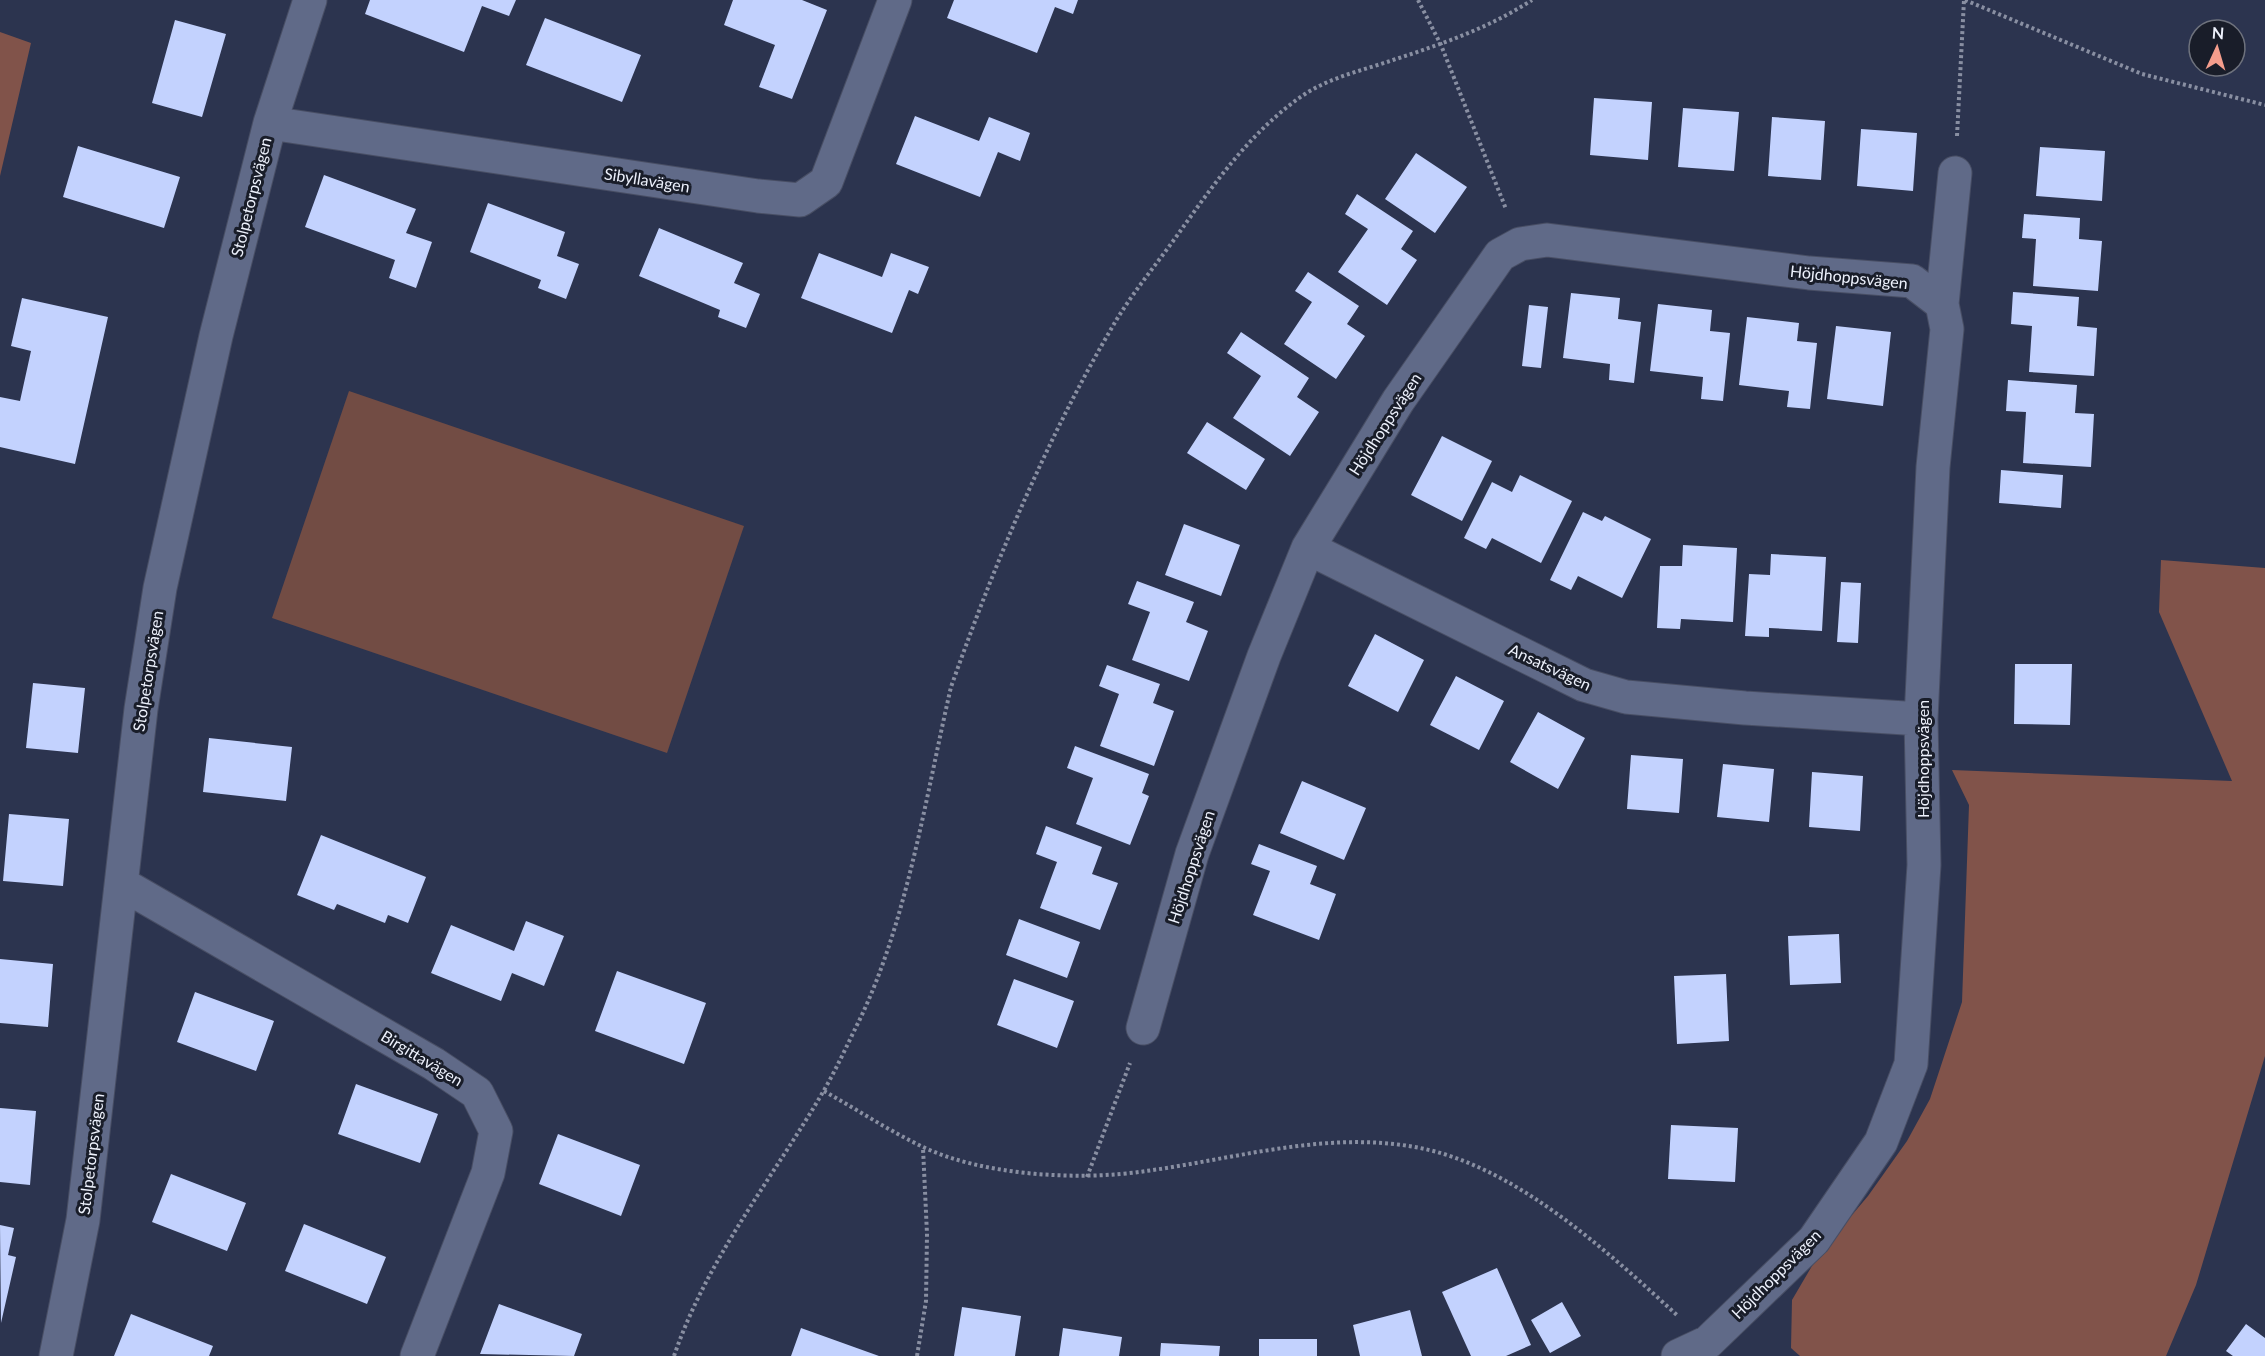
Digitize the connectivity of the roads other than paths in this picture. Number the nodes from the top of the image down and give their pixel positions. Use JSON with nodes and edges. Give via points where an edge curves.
{"nodes":[{"id":1,"x":310,"y":0,"type":"edge"},
{"id":2,"x":895,"y":0,"type":"edge"},
{"id":3,"x":270,"y":123,"type":"junction"},
{"id":4,"x":1955,"y":173,"type":"road end"},
{"id":5,"x":1942,"y":304,"type":"junction"},
{"id":6,"x":1308,"y":548,"type":"junction"},
{"id":7,"x":1922,"y":719,"type":"junction"},
{"id":8,"x":122,"y":885,"type":"junction"},
{"id":9,"x":1143,"y":1028,"type":"road end"},
{"id":10,"x":1714,"y":1349,"type":"edge"},
{"id":11,"x":56,"y":1356,"type":"edge"},
{"id":12,"x":417,"y":1356,"type":"edge"},
{"id":13,"x":1678,"y":1356,"type":"edge"}],
"edges":[{"from":1,"to":3,"type":"street","name":"Stolpetorpsvägen"},
{"from":2,"to":3,"type":"street","name":"Sibyllavägen","via":[[826,182],[800,200]]},
{"from":3,"to":8,"type":"street","name":"Stolpetorpsvägen","via":[[216,336],[160,588],[141,709]]},
{"from":4,"to":5,"type":"street"},
{"from":5,"to":6,"type":"street","name":"Höjdhoppsvägen","via":[[1912,281],[1809,273],[1547,240],[1520,244],[1500,255],[1398,400]]},
{"from":5,"to":7,"type":"street","name":"Höjdhoppsvägen","via":[[1947,328],[1933,467]]},
{"from":6,"to":7,"type":"street","name":"Ansatsvägen","via":[[1584,685],[1626,698]]},
{"from":6,"to":9,"type":"street","name":"Höjdhoppsvägen","via":[[1192,854]]},
{"from":7,"to":10,"type":"street","name":"Höjdhoppsvägen","via":[[1924,865],[1911,1064],[1881,1142],[1814,1240]]},
{"from":8,"to":11,"type":"street","name":"Stolpetorpsvägen","via":[[83,1220]]},
{"from":8,"to":12,"type":"street","name":"Birgittavägen","via":[[434,1064],[477,1093],[496,1131],[488,1173]]},
{"from":10,"to":13,"type":"street","name":"Höjdhoppsvägen"}]}
